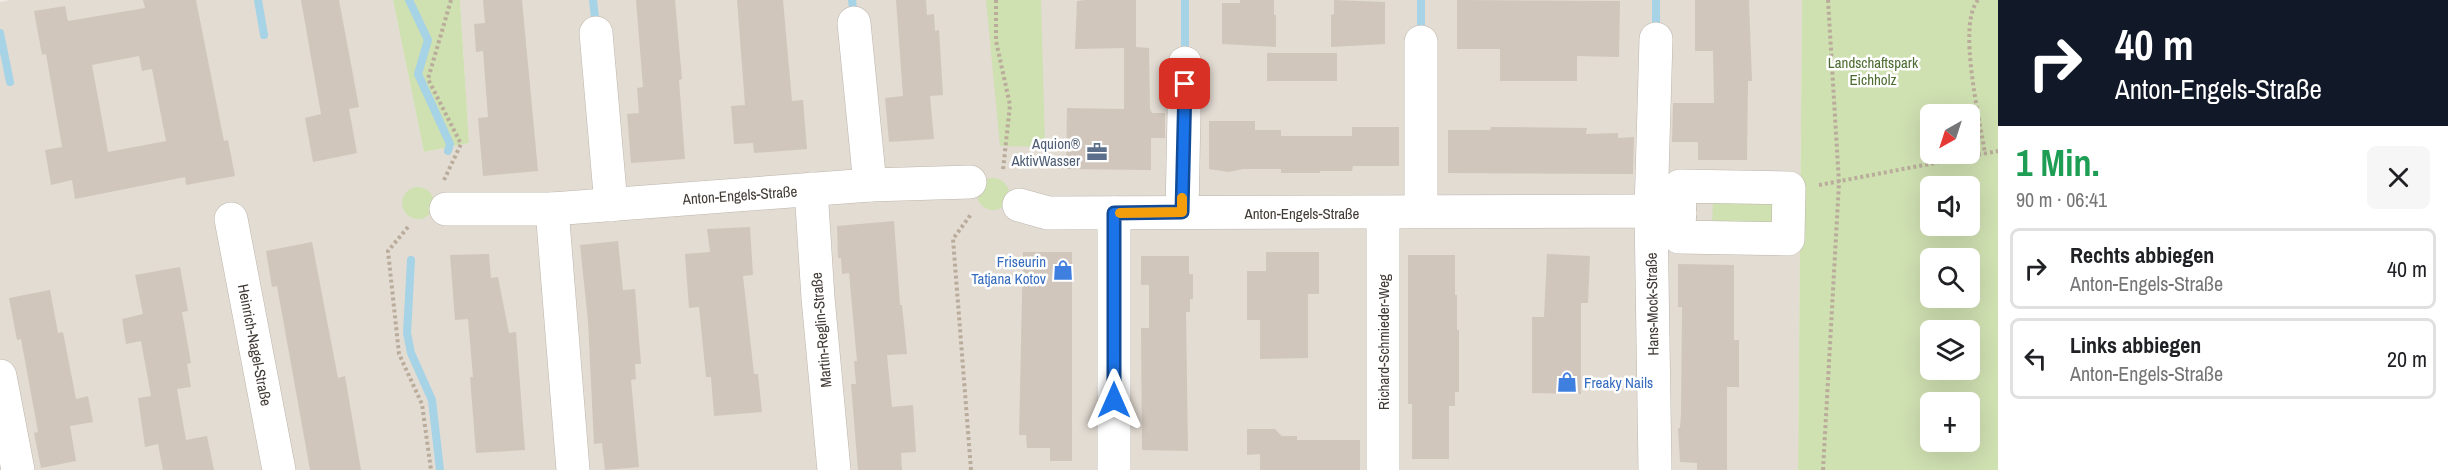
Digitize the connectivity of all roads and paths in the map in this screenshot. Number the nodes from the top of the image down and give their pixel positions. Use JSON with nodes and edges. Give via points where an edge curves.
{"nodes":[{"id":1,"x":451,"y":0,"type":"edge"},
{"id":2,"x":996,"y":0,"type":"edge"},
{"id":3,"x":1828,"y":0,"type":"edge"},
{"id":4,"x":1978,"y":0,"type":"edge"},
{"id":5,"x":854,"y":23,"type":"dead end"},
{"id":6,"x":596,"y":33,"type":"dead end"},
{"id":7,"x":1656,"y":39,"type":"dead end"},
{"id":8,"x":1421,"y":42,"type":"dead end"},
{"id":9,"x":1185,"y":63,"type":"dead end"},
{"id":10,"x":1998,"y":151,"type":"edge"},
{"id":11,"x":1986,"y":154,"type":"junction"},
{"id":12,"x":1003,"y":170,"type":"dead end"},
{"id":13,"x":1839,"y":183,"type":"junction"},
{"id":14,"x":870,"y":185,"type":"junction"},
{"id":15,"x":1816,"y":186,"type":"dead end"},
{"id":16,"x":811,"y":189,"type":"junction"},
{"id":17,"x":971,"y":197,"type":"joint"},
{"id":18,"x":444,"y":198,"type":"joint"},
{"id":19,"x":611,"y":205,"type":"junction"},
{"id":20,"x":1019,"y":205,"type":"dead end"},
{"id":21,"x":552,"y":209,"type":"junction"},
{"id":22,"x":1421,"y":211,"type":"junction"},
{"id":23,"x":1182,"y":212,"type":"junction"},
{"id":24,"x":1665,"y":212,"type":"junction"},
{"id":25,"x":1114,"y":213,"type":"junction"},
{"id":26,"x":1383,"y":213,"type":"junction"},
{"id":27,"x":231,"y":219,"type":"dead end"},
{"id":28,"x":408,"y":227,"type":"dead end"},
{"id":29,"x":0,"y":376,"type":"edge"},
{"id":30,"x":18,"y":470,"type":"edge"},
{"id":31,"x":279,"y":470,"type":"edge"},
{"id":32,"x":431,"y":470,"type":"edge"},
{"id":33,"x":573,"y":470,"type":"edge"},
{"id":34,"x":834,"y":470,"type":"edge"},
{"id":35,"x":971,"y":470,"type":"edge"},
{"id":36,"x":1114,"y":470,"type":"edge"},
{"id":37,"x":1383,"y":470,"type":"edge"},
{"id":38,"x":1655,"y":470,"type":"edge"},
{"id":39,"x":1823,"y":470,"type":"edge"}],
"edges":[{"from":1,"to":18,"type":"path","via":[[428,79],[461,144]]},
{"from":2,"to":12,"type":"path","via":[[996,40],[1010,105]]},
{"from":3,"to":13,"type":"path"},
{"from":4,"to":11,"type":"path","via":[[1971,9],[1970,67]]},
{"from":5,"to":14,"type":"street"},
{"from":6,"to":19,"type":"street"},
{"from":7,"to":24,"type":"street"},
{"from":8,"to":22,"type":"street"},
{"from":9,"to":23,"type":"street"},
{"from":10,"to":11,"type":"path"},
{"from":11,"to":13,"type":"path"},
{"from":13,"to":15,"type":"path"},
{"from":13,"to":39,"type":"path"},
{"from":14,"to":16,"type":"street","name":"Anton-Engels-Straße"},
{"from":14,"to":17,"type":"street","name":"Anton-Engels-Straße"},
{"from":16,"to":19,"type":"street","name":"Anton-Engels-Straße"},
{"from":16,"to":34,"type":"street","name":"Martin-Reglin-Straße"},
{"from":17,"to":35,"type":"path","via":[[953,239]]},
{"from":18,"to":21,"type":"street","name":"Anton-Engels-Straße"},
{"from":19,"to":21,"type":"street","name":"Anton-Engels-Straße"},
{"from":20,"to":25,"type":"street","name":"Anton-Engels-Straße","via":[[1048,213]]},
{"from":21,"to":33,"type":"street"},
{"from":22,"to":24,"type":"street","name":"Anton-Engels-Straße"},
{"from":22,"to":26,"type":"street","name":"Anton-Engels-Straße"},
{"from":23,"to":25,"type":"street","name":"Anton-Engels-Straße"},
{"from":23,"to":26,"type":"street","name":"Anton-Engels-Straße"},
{"from":24,"to":38,"type":"street","name":"Hans-Mock-Straße"},
{"from":25,"to":36,"type":"street"},
{"from":26,"to":37,"type":"street","name":"Richard-Schmieder-Weg"},
{"from":27,"to":31,"type":"street","name":"Heinrich-Nagel-Straße"},
{"from":28,"to":32,"type":"path","via":[[388,251],[399,354],[422,404]]},
{"from":29,"to":30,"type":"street"}]}
